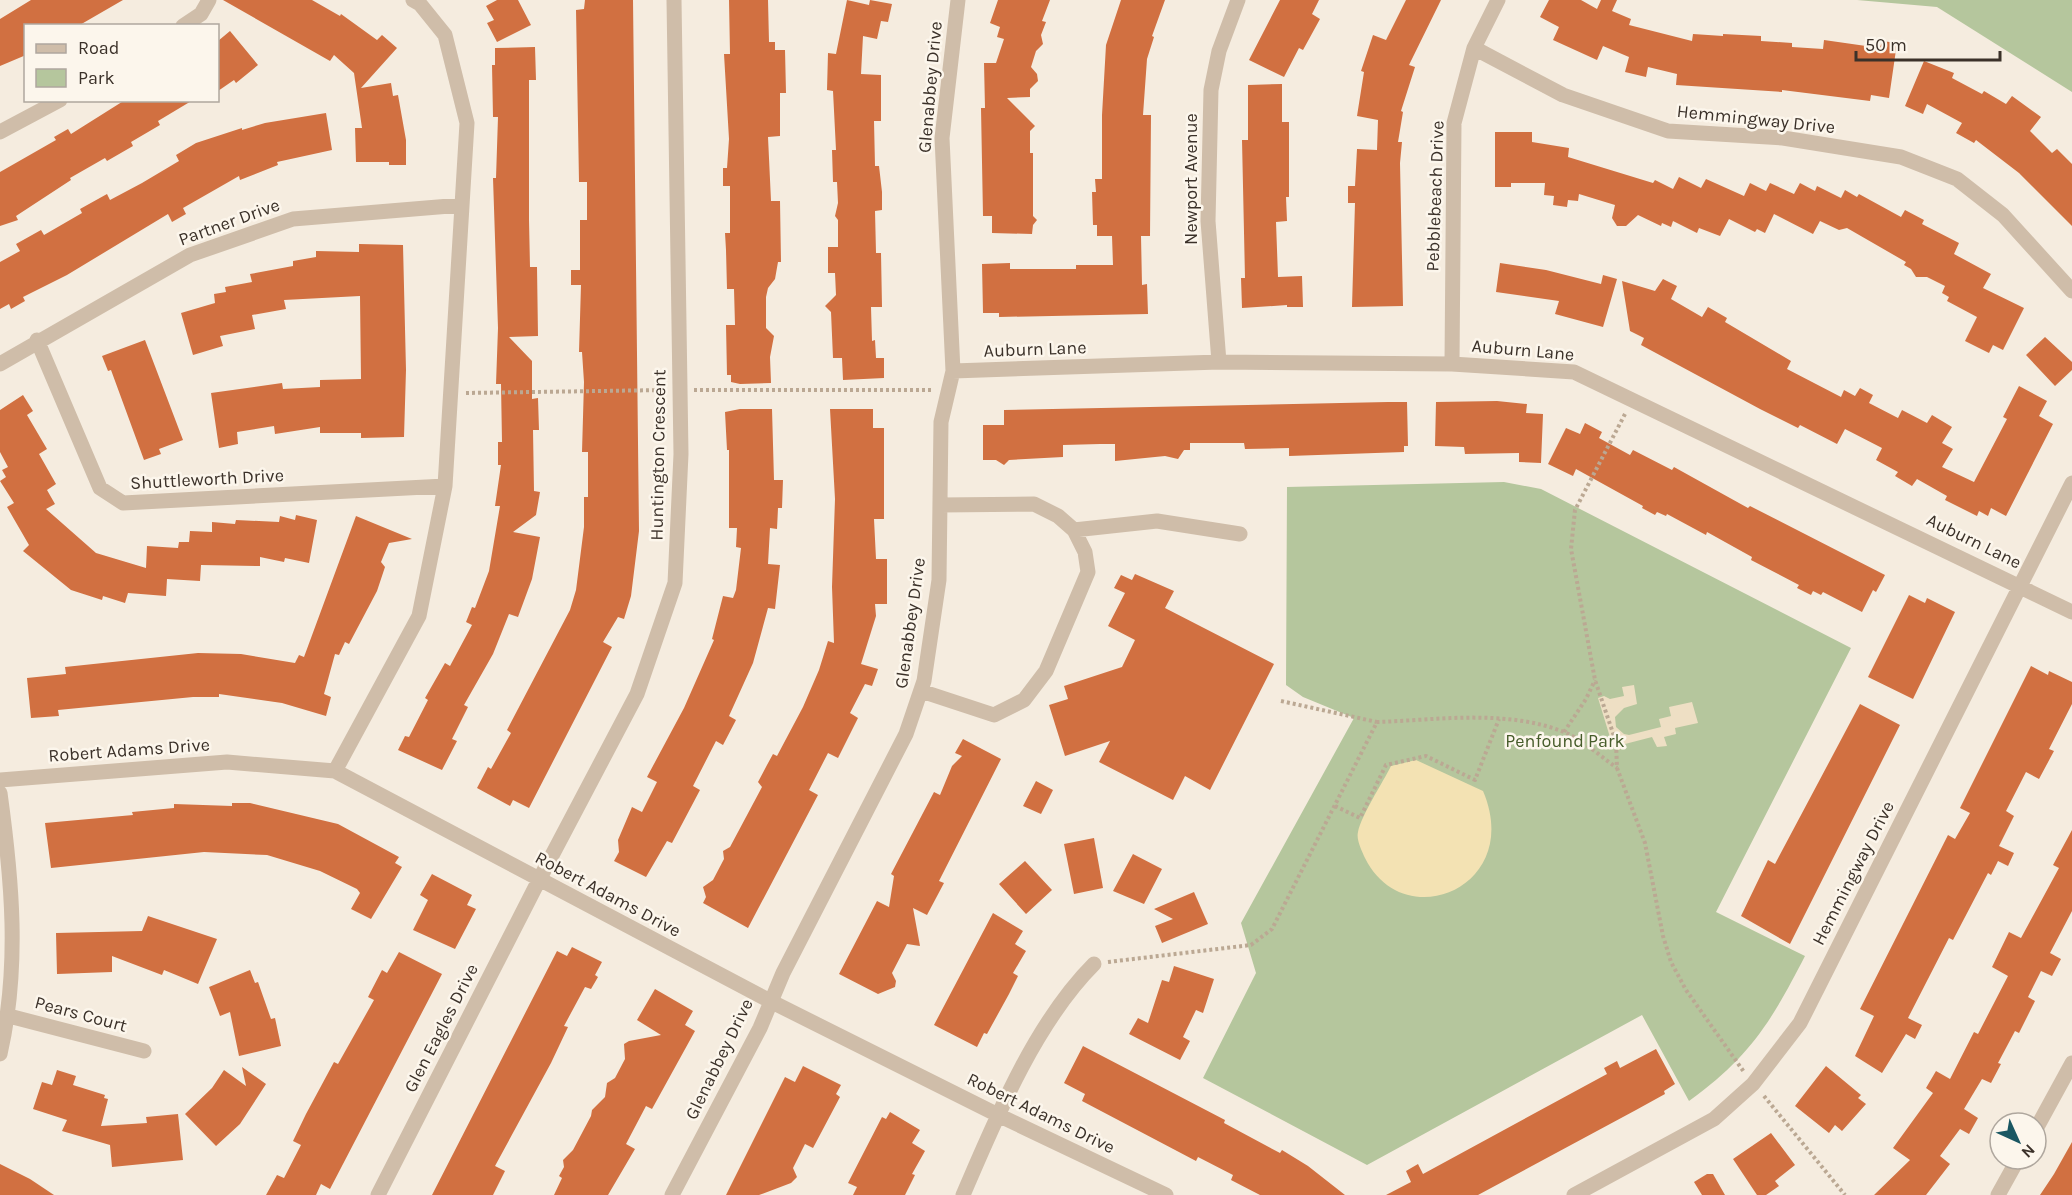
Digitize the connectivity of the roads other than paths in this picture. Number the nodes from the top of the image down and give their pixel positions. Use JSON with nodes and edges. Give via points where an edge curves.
{"nodes":[{"id":1,"x":208,"y":0,"type":"edge"},
{"id":2,"x":413,"y":0,"type":"edge"},
{"id":3,"x":675,"y":0,"type":"edge"},
{"id":4,"x":957,"y":0,"type":"edge"},
{"id":5,"x":1238,"y":0,"type":"edge"},
{"id":6,"x":1498,"y":0,"type":"edge"},
{"id":7,"x":186,"y":24,"type":"edge"},
{"id":8,"x":1474,"y":48,"type":"junction"},
{"id":9,"x":56,"y":102,"type":"edge"},
{"id":10,"x":0,"y":132,"type":"edge"},
{"id":11,"x":462,"y":205,"type":"junction"},
{"id":12,"x":2072,"y":291,"type":"edge"},
{"id":13,"x":37,"y":340,"type":"junction"},
{"id":14,"x":1219,"y":362,"type":"junction"},
{"id":15,"x":0,"y":364,"type":"edge"},
{"id":16,"x":1452,"y":364,"type":"junction"},
{"id":17,"x":953,"y":371,"type":"junction"},
{"id":18,"x":2072,"y":483,"type":"edge"},
{"id":19,"x":445,"y":486,"type":"junction"},
{"id":20,"x":940,"y":505,"type":"junction"},
{"id":21,"x":1074,"y":530,"type":"junction"},
{"id":22,"x":1240,"y":534,"type":"dead end"},
{"id":23,"x":2020,"y":586,"type":"junction"},
{"id":24,"x":2072,"y":612,"type":"edge"},
{"id":25,"x":921,"y":691,"type":"junction"},
{"id":26,"x":335,"y":771,"type":"junction"},
{"id":27,"x":0,"y":780,"type":"edge"},
{"id":28,"x":0,"y":793,"type":"edge"},
{"id":29,"x":538,"y":880,"type":"junction"},
{"id":30,"x":1094,"y":964,"type":"road end"},
{"id":31,"x":770,"y":1001,"type":"junction"},
{"id":32,"x":9,"y":1016,"type":"junction"},
{"id":33,"x":144,"y":1051,"type":"dead end"},
{"id":34,"x":0,"y":1054,"type":"edge"},
{"id":35,"x":2072,"y":1063,"type":"edge"},
{"id":36,"x":2046,"y":1111,"type":"edge"},
{"id":37,"x":998,"y":1115,"type":"junction"},
{"id":38,"x":2011,"y":1171,"type":"edge"},
{"id":39,"x":378,"y":1195,"type":"edge"},
{"id":40,"x":672,"y":1195,"type":"edge"},
{"id":41,"x":963,"y":1195,"type":"edge"},
{"id":42,"x":1166,"y":1195,"type":"edge"},
{"id":43,"x":1574,"y":1195,"type":"edge"},
{"id":44,"x":1998,"y":1195,"type":"edge"}],
"edges":[{"from":1,"to":7,"type":"street","via":[[201,14]]},
{"from":2,"to":11,"type":"street","via":[[445,35],[467,123]]},
{"from":3,"to":29,"type":"street","name":"Huntington Crescent","via":[[681,454],[675,583],[637,694]]},
{"from":4,"to":17,"type":"street","name":"Glenabbey Drive","via":[[942,138]]},
{"from":5,"to":14,"type":"street","name":"Newport Avenue","via":[[1219,51],[1212,90],[1208,221]]},
{"from":6,"to":8,"type":"street","name":"Pebblebeach Drive"},
{"from":8,"to":12,"type":"street","name":"Hemmingway Drive","via":[[1563,95],[1668,131],[1783,138],[1901,157],[1957,179],[2003,215]]},
{"from":8,"to":16,"type":"street","name":"Pebblebeach Drive","via":[[1454,123]]},
{"from":9,"to":10,"type":"street"},
{"from":11,"to":13,"type":"street","name":"Partner Drive","via":[[293,219],[190,255]]},
{"from":11,"to":19,"type":"street"},
{"from":13,"to":15,"type":"street","name":"Partner Drive"},
{"from":13,"to":19,"type":"street","name":"Shuttleworth Drive","via":[[100,488],[123,503]]},
{"from":14,"to":16,"type":"street","name":"Auburn Lane"},
{"from":14,"to":17,"type":"street","name":"Auburn Lane"},
{"from":16,"to":23,"type":"street","name":"Auburn Lane","via":[[1574,372]]},
{"from":17,"to":20,"type":"street","name":"Glenabbey Drive","via":[[941,422]]},
{"from":18,"to":23,"type":"street","name":"Hemmingway Drive"},
{"from":19,"to":26,"type":"street","via":[[419,616]]},
{"from":20,"to":21,"type":"street","via":[[1034,504],[1058,516]]},
{"from":20,"to":25,"type":"street","name":"Glenabbey Drive","via":[[939,580]]},
{"from":21,"to":22,"type":"street","via":[[1157,521]]},
{"from":21,"to":25,"type":"street","via":[[1085,552],[1088,572],[1046,671],[1024,700],[994,715]]},
{"from":23,"to":24,"type":"street","name":"Auburn Lane"},
{"from":23,"to":43,"type":"street","name":"Hemmingway Drive","via":[[1800,1023],[1753,1083],[1714,1119]]},
{"from":25,"to":31,"type":"street","name":"Glenabbey Drive","via":[[906,734]]},
{"from":26,"to":27,"type":"street","name":"Robert Adams Drive","via":[[227,762]]},
{"from":26,"to":29,"type":"street","name":"Robert Adams Drive"},
{"from":28,"to":32,"type":"street","via":[[10,870],[13,962]]},
{"from":29,"to":31,"type":"street","name":"Robert Adams Drive"},
{"from":29,"to":39,"type":"street","name":"Glen Eagles Drive"},
{"from":30,"to":37,"type":"street","via":[[1054,1012]]},
{"from":31,"to":37,"type":"street","name":"Robert Adams Drive"},
{"from":31,"to":40,"type":"street","name":"Glenabbey Drive","via":[[760,1028]]},
{"from":32,"to":33,"type":"street","name":"Pears Court"},
{"from":32,"to":34,"type":"street"},
{"from":35,"to":36,"type":"street"},
{"from":37,"to":41,"type":"street"},
{"from":37,"to":42,"type":"street","name":"Robert Adams Drive"},
{"from":38,"to":44,"type":"street"}]}
